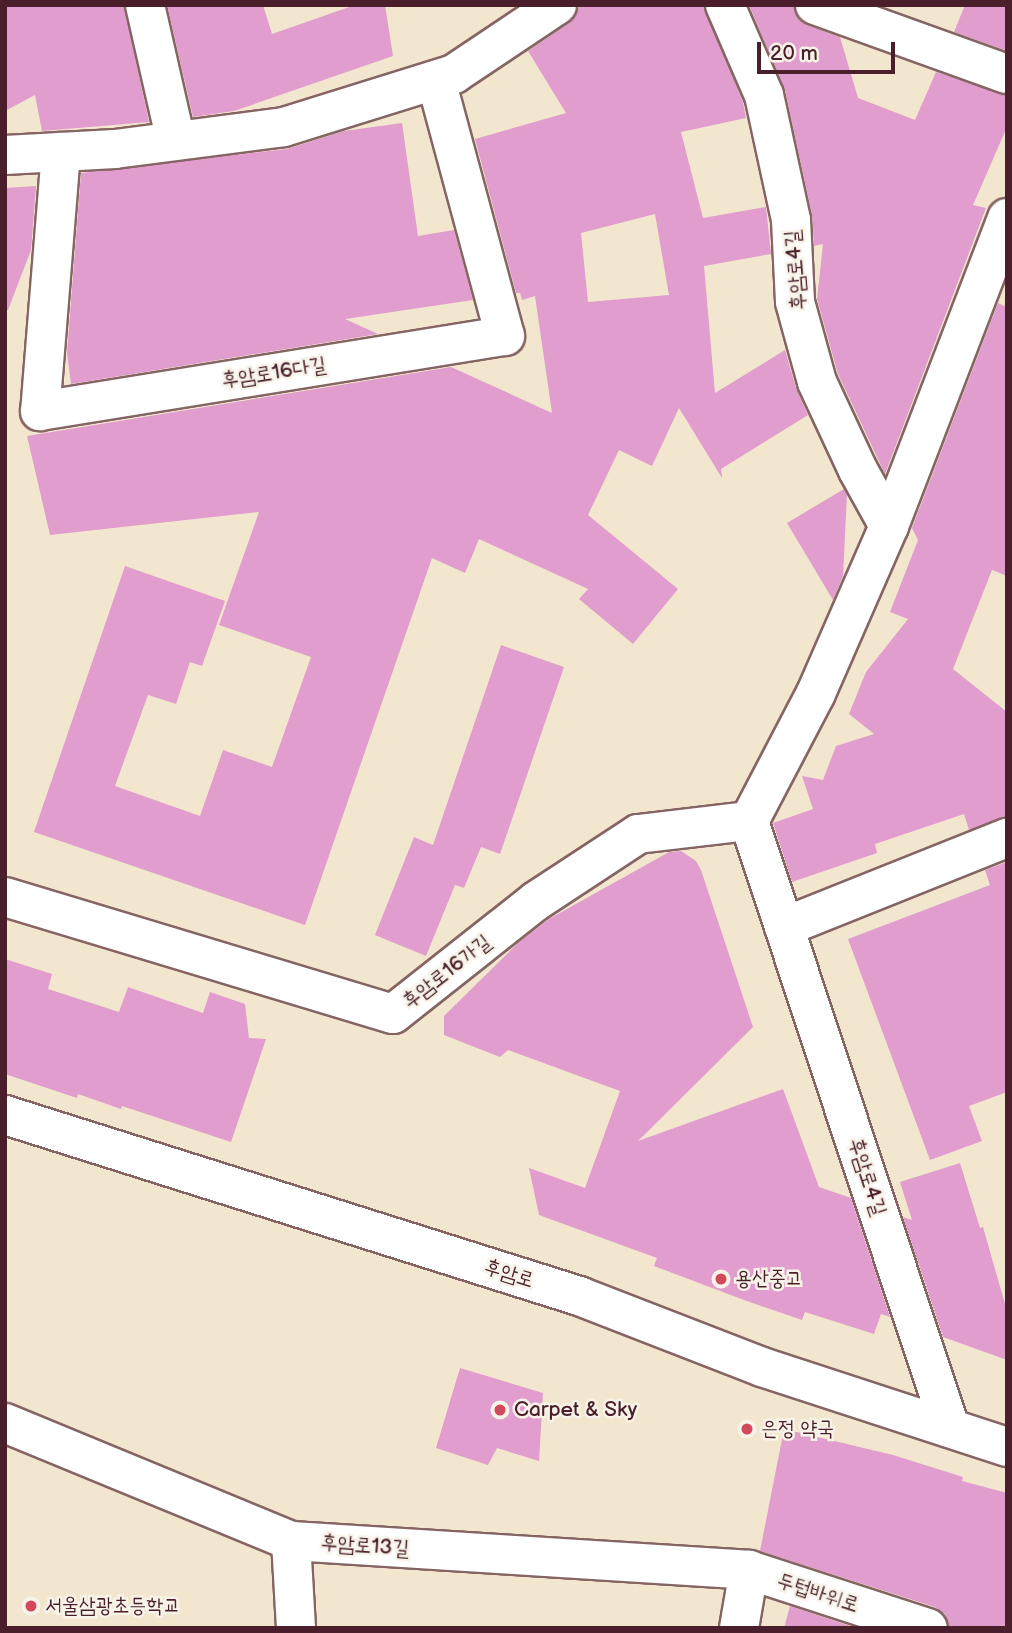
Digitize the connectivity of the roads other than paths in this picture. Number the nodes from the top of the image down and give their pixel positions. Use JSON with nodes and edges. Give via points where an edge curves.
{"nodes":[{"id":1,"x":145,"y":5,"type":"edge"},
{"id":2,"x":557,"y":5,"type":"edge"},
{"id":3,"x":725,"y":5,"type":"edge"},
{"id":4,"x":815,"y":5,"type":"edge"},
{"id":5,"x":1007,"y":74,"type":"edge"},
{"id":6,"x":436,"y":80,"type":"junction"},
{"id":7,"x":176,"y":141,"type":"junction"},
{"id":8,"x":61,"y":152,"type":"junction"},
{"id":9,"x":5,"y":155,"type":"edge"},
{"id":10,"x":1007,"y":218,"type":"edge"},
{"id":11,"x":889,"y":526,"type":"junction"},
{"id":12,"x":749,"y":821,"type":"junction"},
{"id":13,"x":1007,"y":838,"type":"edge"},
{"id":14,"x":5,"y":897,"type":"edge"},
{"id":15,"x":784,"y":927,"type":"junction"},
{"id":16,"x":5,"y":1115,"type":"edge"},
{"id":17,"x":5,"y":1423,"type":"edge"},
{"id":18,"x":950,"y":1428,"type":"junction"},
{"id":19,"x":1007,"y":1447,"type":"edge"},
{"id":20,"x":291,"y":1541,"type":"junction"},
{"id":21,"x":749,"y":1570,"type":"junction"},
{"id":22,"x":296,"y":1628,"type":"edge"},
{"id":23,"x":739,"y":1628,"type":"edge"},
{"id":24,"x":928,"y":1628,"type":"edge"}],
"edges":[{"from":1,"to":7,"type":"street"},
{"from":2,"to":6,"type":"street","via":[[454,74]]},
{"from":3,"to":11,"type":"street","name":"후암로4길","via":[[764,95],[792,220],[796,302],[817,382]]},
{"from":4,"to":5,"type":"street"},
{"from":6,"to":7,"type":"street","via":[[284,127]]},
{"from":6,"to":8,"type":"street","name":"후암로16다길","via":[[505,336],[40,411]]},
{"from":7,"to":8,"type":"street"},
{"from":8,"to":9,"type":"street"},
{"from":10,"to":11,"type":"street"},
{"from":11,"to":12,"type":"street","via":[[815,695]]},
{"from":12,"to":14,"type":"street","name":"후암로16가길","via":[[638,834],[536,901],[393,1014]]},
{"from":12,"to":15,"type":"street","name":"후암로4길"},
{"from":13,"to":15,"type":"street"},
{"from":15,"to":18,"type":"street","name":"후암로4길"},
{"from":16,"to":18,"type":"street","name":"후암로","via":[[579,1296],[762,1367]]},
{"from":17,"to":20,"type":"street","name":"후암로13길"},
{"from":18,"to":19,"type":"street","name":"후암로"},
{"from":20,"to":21,"type":"street","name":"후암로13길"},
{"from":20,"to":22,"type":"street"},
{"from":21,"to":23,"type":"street"},
{"from":21,"to":24,"type":"street","name":"두텁바위로"}]}
